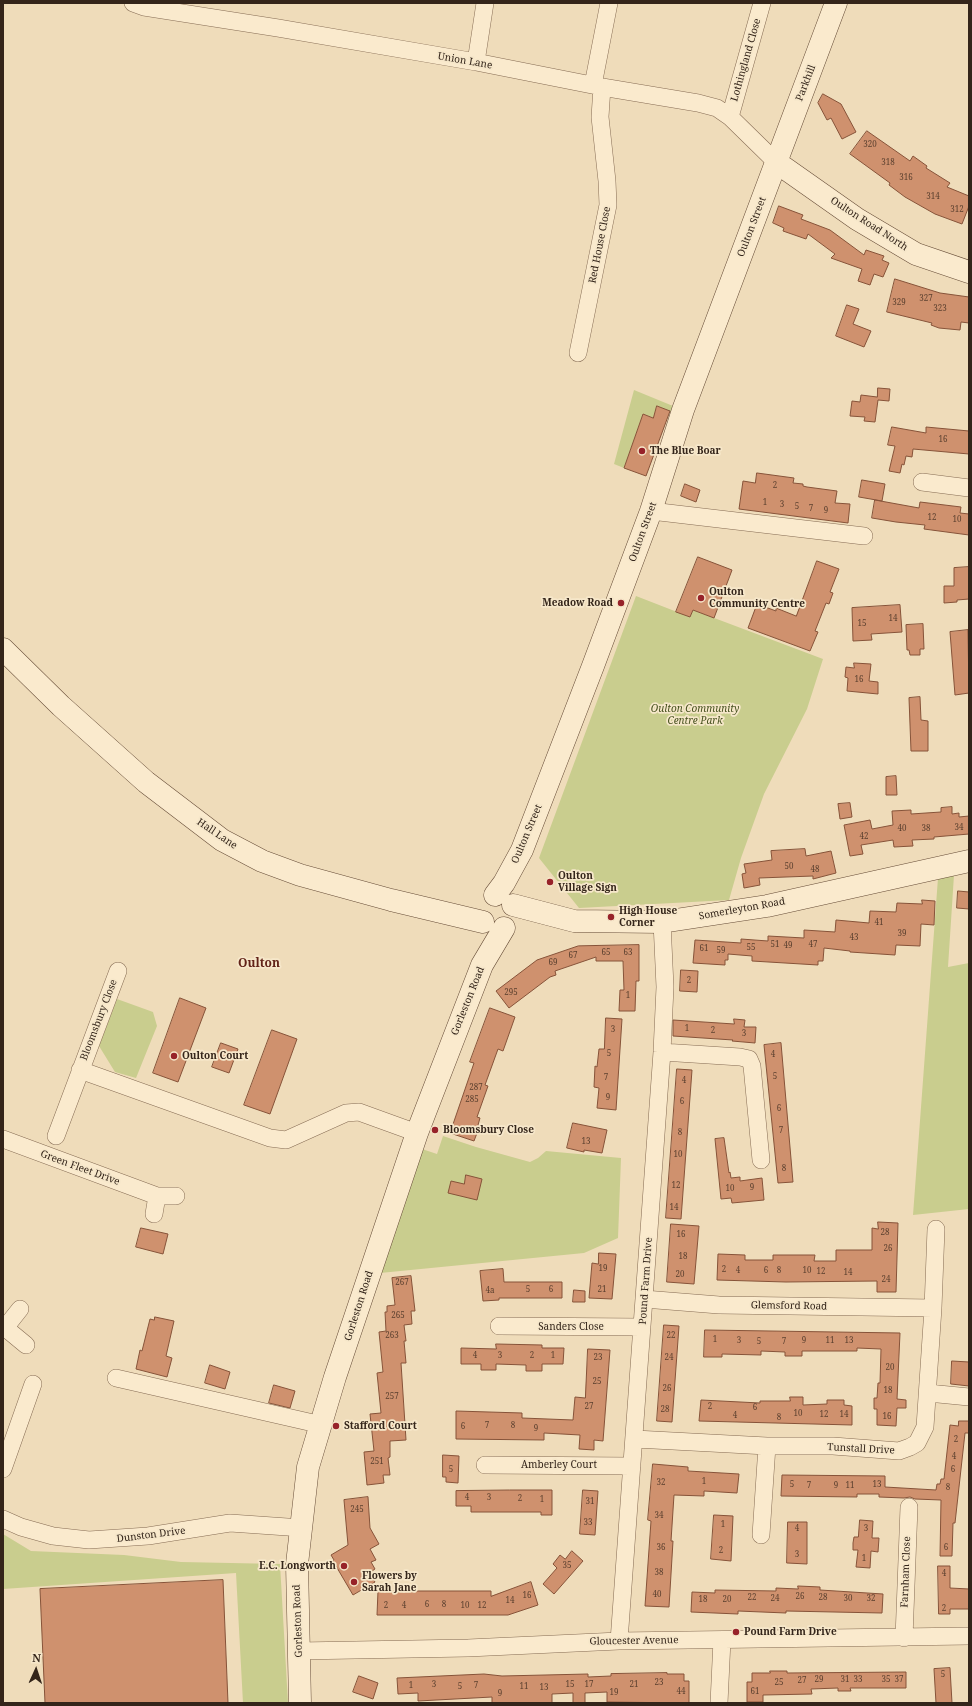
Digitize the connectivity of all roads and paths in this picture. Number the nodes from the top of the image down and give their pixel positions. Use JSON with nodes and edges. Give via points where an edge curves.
{"nodes":[{"id":1,"x":133,"y":3,"type":"edge"},
{"id":2,"x":485,"y":3,"type":"edge"},
{"id":3,"x":609,"y":3,"type":"edge"},
{"id":4,"x":762,"y":3,"type":"edge"},
{"id":5,"x":836,"y":3,"type":"edge"},
{"id":6,"x":476,"y":62,"type":"junction"},
{"id":7,"x":598,"y":86,"type":"junction"},
{"id":8,"x":730,"y":117,"type":"junction"},
{"id":9,"x":776,"y":162,"type":"junction"},
{"id":10,"x":969,"y":272,"type":"edge"},
{"id":11,"x":578,"y":353,"type":"dead end"},
{"id":12,"x":922,"y":482,"type":"dead end"},
{"id":13,"x":969,"y":488,"type":"edge"},
{"id":14,"x":651,"y":511,"type":"junction"},
{"id":15,"x":864,"y":536,"type":"dead end"},
{"id":16,"x":3,"y":649,"type":"edge"},
{"id":17,"x":969,"y":861,"type":"edge"},
{"id":18,"x":498,"y":913,"type":"junction"},
{"id":19,"x":662,"y":922,"type":"junction"},
{"id":20,"x":118,"y":971,"type":"dead end"},
{"id":21,"x":662,"y":1052,"type":"junction"},
{"id":22,"x":80,"y":1070,"type":"junction"},
{"id":23,"x":417,"y":1132,"type":"junction"},
{"id":24,"x":56,"y":1136,"type":"dead end"},
{"id":25,"x":3,"y":1140,"type":"edge"},
{"id":26,"x":761,"y":1160,"type":"dead end"},
{"id":27,"x":157,"y":1196,"type":"junction"},
{"id":28,"x":176,"y":1196,"type":"dead end"},
{"id":29,"x":154,"y":1214,"type":"dead end"},
{"id":30,"x":936,"y":1229,"type":"dead end"},
{"id":31,"x":644,"y":1299,"type":"junction"},
{"id":32,"x":933,"y":1308,"type":"junction"},
{"id":33,"x":20,"y":1309,"type":"dead end"},
{"id":34,"x":499,"y":1326,"type":"dead end"},
{"id":35,"x":4,"y":1327,"type":"edge"},
{"id":36,"x":642,"y":1327,"type":"junction"},
{"id":37,"x":26,"y":1344,"type":"dead end"},
{"id":38,"x":116,"y":1378,"type":"dead end"},
{"id":39,"x":33,"y":1384,"type":"dead end"},
{"id":40,"x":928,"y":1393,"type":"junction"},
{"id":41,"x":969,"y":1397,"type":"edge"},
{"id":42,"x":322,"y":1425,"type":"junction"},
{"id":43,"x":635,"y":1439,"type":"junction"},
{"id":44,"x":767,"y":1446,"type":"junction"},
{"id":45,"x":485,"y":1464,"type":"dead end"},
{"id":46,"x":632,"y":1466,"type":"junction"},
{"id":47,"x":3,"y":1469,"type":"edge"},
{"id":48,"x":909,"y":1507,"type":"dead end"},
{"id":49,"x":3,"y":1519,"type":"edge"},
{"id":50,"x":302,"y":1528,"type":"junction"},
{"id":51,"x":761,"y":1535,"type":"dead end"},
{"id":52,"x":969,"y":1636,"type":"edge"},
{"id":53,"x":904,"y":1638,"type":"junction"},
{"id":54,"x":722,"y":1640,"type":"junction"},
{"id":55,"x":619,"y":1641,"type":"junction"},
{"id":56,"x":299,"y":1651,"type":"junction"},
{"id":57,"x":300,"y":1703,"type":"edge"},
{"id":58,"x":719,"y":1703,"type":"edge"}],
"edges":[{"from":1,"to":6,"type":"street","name":"Union Lane","via":[[144,7]]},
{"from":2,"to":6,"type":"street"},
{"from":3,"to":7,"type":"street","name":"Red House Close"},
{"from":4,"to":8,"type":"street","name":"Lothingland Close"},
{"from":5,"to":9,"type":"main road","name":"Parkhill"},
{"from":6,"to":7,"type":"street","name":"Union Lane"},
{"from":7,"to":8,"type":"street","name":"Union Lane","via":[[698,103],[717,108]]},
{"from":7,"to":11,"type":"street","name":"Red House Close","via":[[608,205]]},
{"from":8,"to":9,"type":"street","name":"Union Lane"},
{"from":9,"to":10,"type":"main road","name":"Oulton Road North","via":[[857,219],[916,254]]},
{"from":9,"to":14,"type":"main road","name":"Oulton Street","via":[[683,410]]},
{"from":12,"to":13,"type":"street","via":[[949,479]]},
{"from":14,"to":15,"type":"street"},
{"from":14,"to":18,"type":"main road","name":"Oulton Street"},
{"from":16,"to":18,"type":"main road","name":"Hall Lane","via":[[61,706],[146,782],[222,840],[262,861],[300,875],[391,900]]},
{"from":17,"to":19,"type":"main road","name":"Somerleyton Road","via":[[767,906]]},
{"from":18,"to":19,"type":"main road","name":"Somerleyton Road","via":[[574,921]]},
{"from":18,"to":23,"type":"main road","name":"Gorleston Road","via":[[482,965]]},
{"from":19,"to":21,"type":"street","name":"Pound Farm Drive","via":[[665,987]]},
{"from":20,"to":22,"type":"street","name":"Bloomsbury Close"},
{"from":21,"to":26,"type":"street","via":[[740,1056],[749,1059],[752,1066]]},
{"from":21,"to":31,"type":"street","name":"Pound Farm Drive"},
{"from":22,"to":23,"type":"street","name":"Bloomsbury Close","via":[[270,1138],[286,1140],[346,1113],[359,1112]]},
{"from":22,"to":24,"type":"street","name":"Bloomsbury Close"},
{"from":23,"to":42,"type":"main road","name":"Gorleston Road"},
{"from":25,"to":27,"type":"street","name":"Green Fleet Drive"},
{"from":27,"to":28,"type":"street","name":"Green Fleet Drive"},
{"from":27,"to":29,"type":"street"},
{"from":30,"to":32,"type":"street","name":"Tunstall Drive"},
{"from":31,"to":32,"type":"street","name":"Glemsford Road","via":[[720,1305]]},
{"from":31,"to":36,"type":"street","name":"Pound Farm Drive"},
{"from":32,"to":40,"type":"street","name":"Tunstall Drive"},
{"from":33,"to":35,"type":"street"},
{"from":34,"to":36,"type":"street","name":"Sanders Close"},
{"from":35,"to":37,"type":"street"},
{"from":36,"to":43,"type":"street","name":"Pound Farm Drive"},
{"from":38,"to":42,"type":"street"},
{"from":39,"to":47,"type":"street"},
{"from":40,"to":41,"type":"street"},
{"from":40,"to":44,"type":"street","name":"Tunstall Drive","via":[[925,1427],[917,1443],[904,1450]]},
{"from":42,"to":50,"type":"main road","name":"Gorleston Road","via":[[308,1467]]},
{"from":43,"to":44,"type":"street","name":"Tunstall Drive"},
{"from":43,"to":46,"type":"street","name":"Pound Farm Drive"},
{"from":44,"to":51,"type":"street"},
{"from":45,"to":46,"type":"street","name":"Amberley Court"},
{"from":46,"to":55,"type":"street","name":"Pound Farm Drive"},
{"from":48,"to":53,"type":"street","name":"Farnham Close"},
{"from":49,"to":50,"type":"street","name":"Dunston Drive","via":[[53,1536],[89,1540],[148,1536],[230,1523]]},
{"from":50,"to":56,"type":"main road","name":"Gorleston Road","via":[[296,1564]]},
{"from":52,"to":53,"type":"street","name":"Gloucester Avenue"},
{"from":53,"to":54,"type":"street","name":"Gloucester Avenue"},
{"from":54,"to":55,"type":"street","name":"Gloucester Avenue"},
{"from":54,"to":58,"type":"street"},
{"from":55,"to":56,"type":"street","name":"Gloucester Avenue","via":[[468,1648]]},
{"from":56,"to":57,"type":"main road","name":"Gorleston Road"}]}
